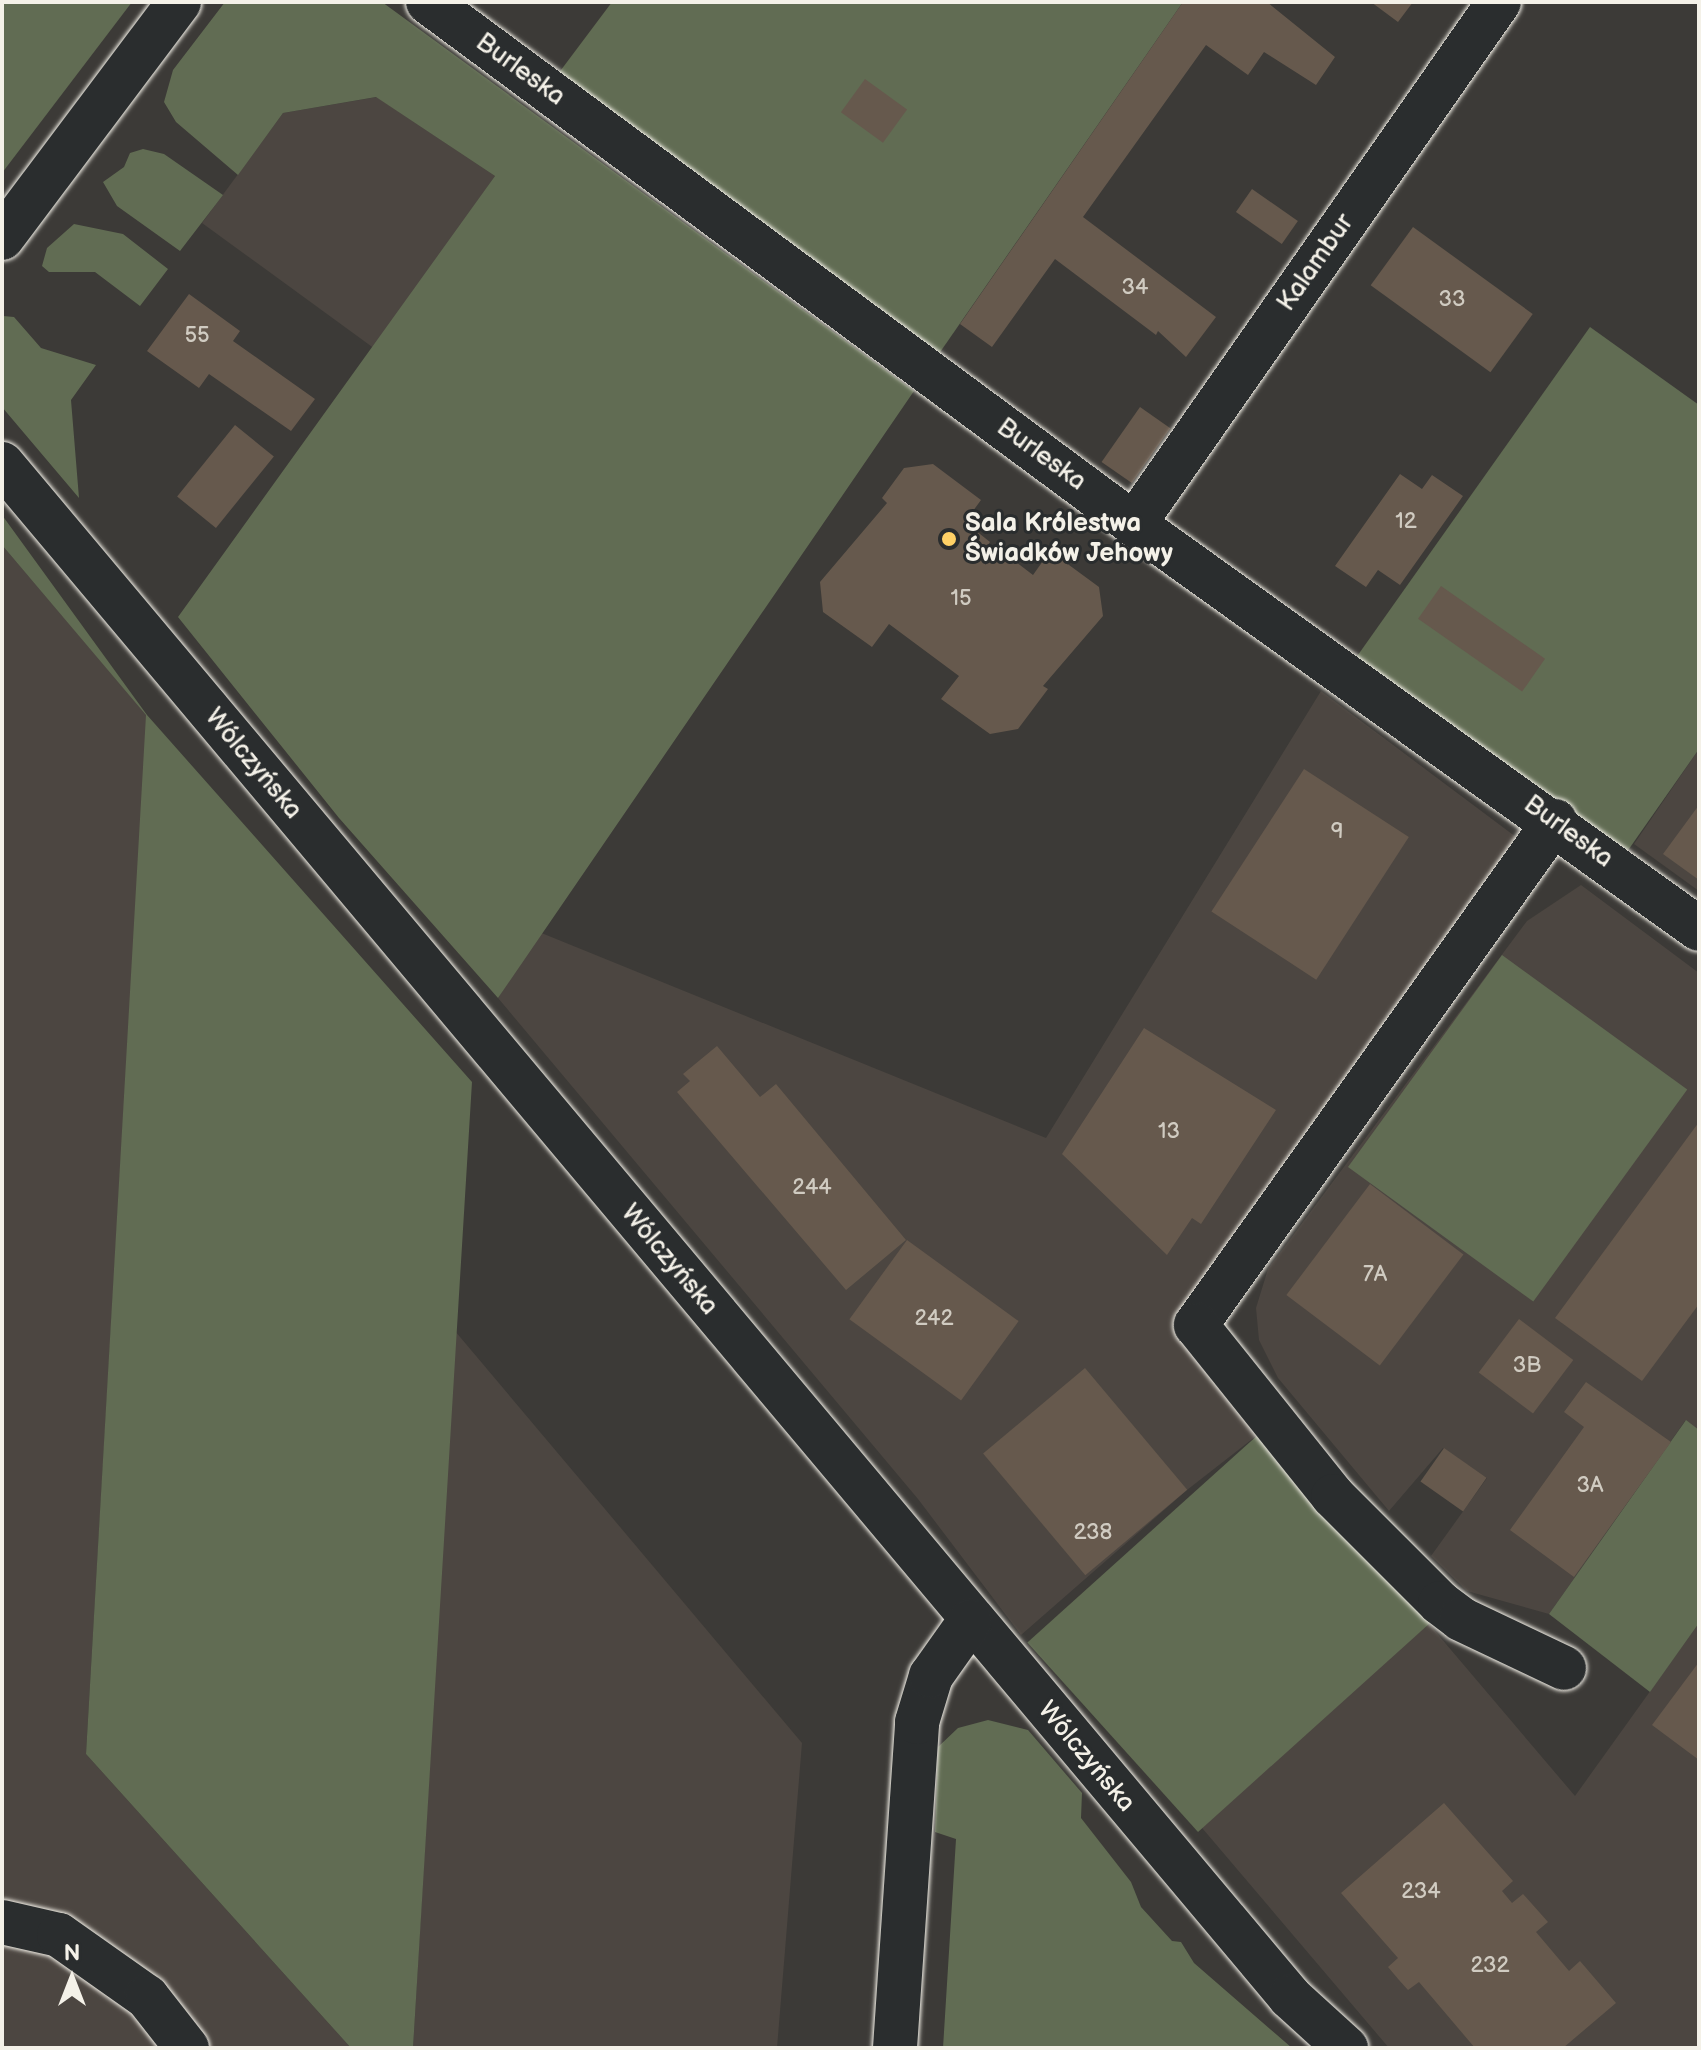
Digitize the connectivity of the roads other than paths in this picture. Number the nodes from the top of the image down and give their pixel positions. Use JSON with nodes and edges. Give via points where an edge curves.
{"nodes":[{"id":1,"x":179,"y":2,"type":"edge"},
{"id":2,"x":428,"y":2,"type":"edge"},
{"id":3,"x":1499,"y":2,"type":"edge"},
{"id":4,"x":2,"y":238,"type":"edge"},
{"id":5,"x":2,"y":464,"type":"edge"},
{"id":6,"x":1134,"y":524,"type":"junction"},
{"id":7,"x":1555,"y":821,"type":"junction"},
{"id":8,"x":1699,"y":929,"type":"edge"},
{"id":9,"x":970,"y":1621,"type":"junction"},
{"id":10,"x":1564,"y":1668,"type":"dead end"},
{"id":11,"x":2,"y":1922,"type":"edge"},
{"id":12,"x":187,"y":2048,"type":"edge"},
{"id":13,"x":895,"y":2048,"type":"edge"},
{"id":14,"x":1346,"y":2048,"type":"edge"}],
"edges":[{"from":1,"to":4,"type":"street"},
{"from":2,"to":6,"type":"street","name":"Burleska"},
{"from":3,"to":6,"type":"street","name":"Kalambur"},
{"from":5,"to":9,"type":"street","name":"Wólczyńska"},
{"from":6,"to":7,"type":"street","name":"Burleska"},
{"from":7,"to":8,"type":"street","name":"Burleska"},
{"from":7,"to":10,"type":"street","via":[[1196,1325],[1333,1496],[1440,1603],[1461,1619]]},
{"from":9,"to":13,"type":"street","via":[[931,1676],[917,1722]]},
{"from":9,"to":14,"type":"street","name":"Wólczyńska","via":[[1290,1997]]},
{"from":11,"to":12,"type":"street","via":[[59,1935],[147,1997]]}]}
